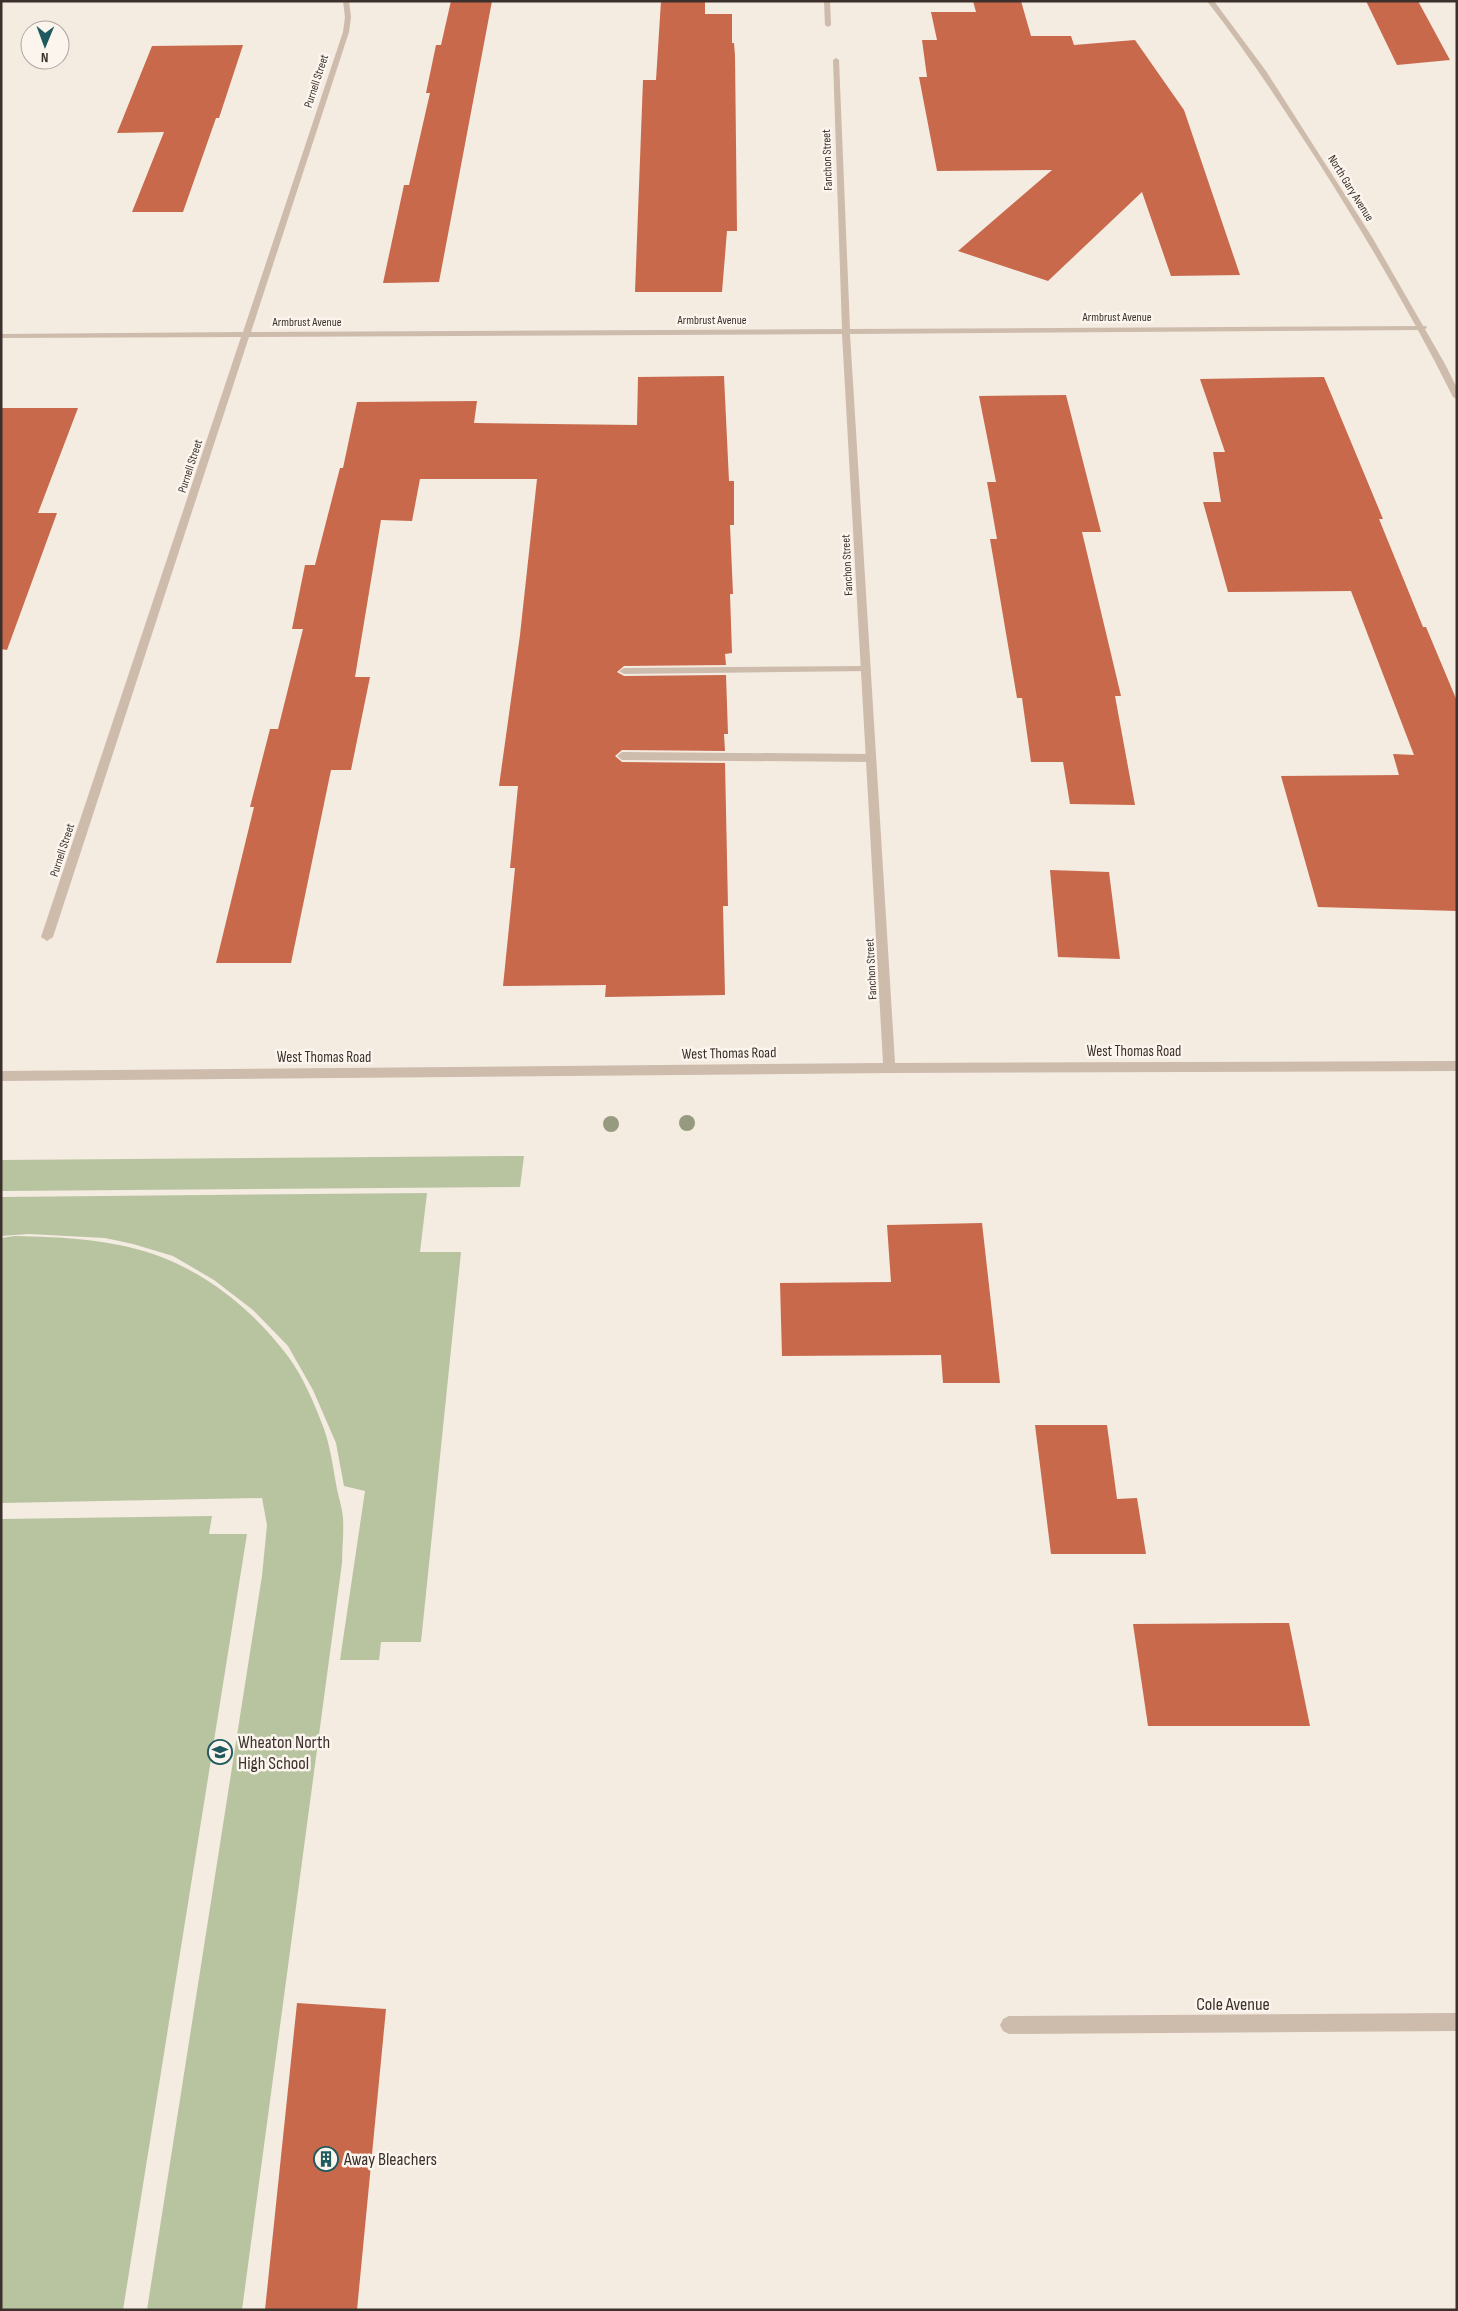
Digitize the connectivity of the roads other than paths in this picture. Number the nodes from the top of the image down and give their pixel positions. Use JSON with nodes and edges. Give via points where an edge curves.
{"nodes":[{"id":1,"x":346,"y":1,"type":"edge"},
{"id":2,"x":827,"y":1,"type":"edge"},
{"id":3,"x":1210,"y":1,"type":"edge"},
{"id":4,"x":828,"y":25,"type":"dead end"},
{"id":5,"x":836,"y":60,"type":"dead end"},
{"id":6,"x":1423,"y":328,"type":"junction"},
{"id":7,"x":846,"y":331,"type":"junction"},
{"id":8,"x":246,"y":335,"type":"junction"},
{"id":9,"x":1,"y":336,"type":"edge"},
{"id":10,"x":1457,"y":397,"type":"edge"},
{"id":11,"x":866,"y":669,"type":"junction"},
{"id":12,"x":624,"y":671,"type":"dead end"},
{"id":13,"x":622,"y":756,"type":"dead end"},
{"id":14,"x":871,"y":758,"type":"junction"},
{"id":15,"x":46,"y":937,"type":"dead end"},
{"id":16,"x":1457,"y":1066,"type":"edge"},
{"id":17,"x":889,"y":1068,"type":"junction"},
{"id":18,"x":1,"y":1076,"type":"edge"},
{"id":19,"x":1457,"y":2022,"type":"edge"},
{"id":20,"x":1009,"y":2025,"type":"dead end"}],
"edges":[{"from":1,"to":8,"type":"street","name":"Purnell Street","via":[[346,32]]},
{"from":2,"to":4,"type":"street"},
{"from":3,"to":6,"type":"street","name":"North Gary Avenue","via":[[1271,83],[1351,207]]},
{"from":5,"to":7,"type":"street","name":"Fanchon Street"},
{"from":6,"to":7,"type":"street","name":"Armbrust Avenue"},
{"from":6,"to":10,"type":"street","name":"North Gary Avenue"},
{"from":7,"to":8,"type":"street","name":"Armbrust Avenue"},
{"from":7,"to":11,"type":"street","name":"Fanchon Street"},
{"from":8,"to":9,"type":"street","name":"Armbrust Avenue"},
{"from":8,"to":15,"type":"street","name":"Purnell Street"},
{"from":11,"to":12,"type":"street"},
{"from":11,"to":14,"type":"street","name":"Fanchon Street"},
{"from":13,"to":14,"type":"street"},
{"from":14,"to":17,"type":"street","name":"Fanchon Street"},
{"from":16,"to":17,"type":"street","name":"West Thomas Road"},
{"from":17,"to":18,"type":"street","name":"West Thomas Road"},
{"from":19,"to":20,"type":"street","name":"Cole Avenue"}]}
